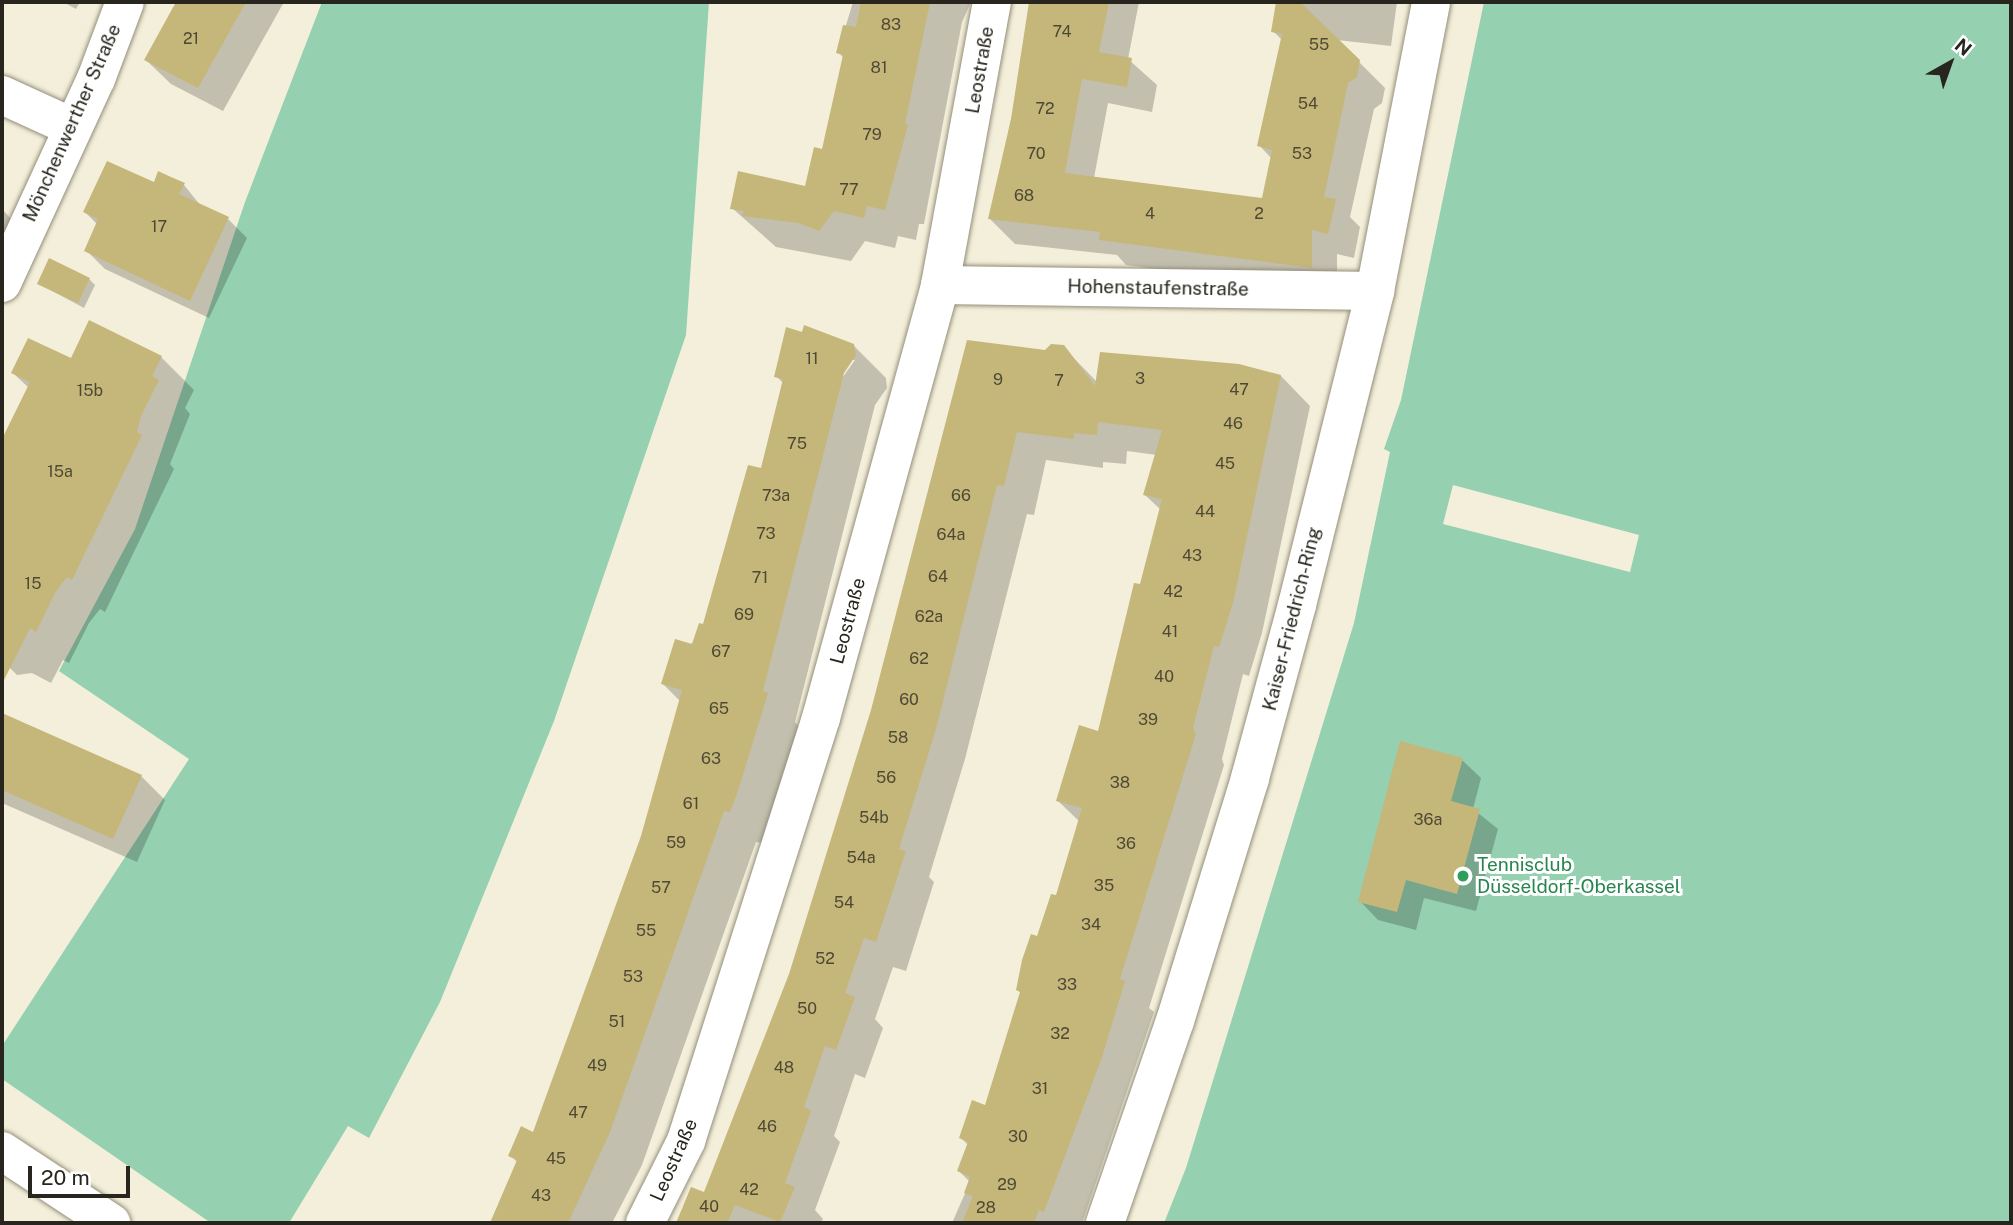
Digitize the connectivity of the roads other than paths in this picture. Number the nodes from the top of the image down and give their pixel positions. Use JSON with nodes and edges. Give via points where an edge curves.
{"nodes":[{"id":1,"x":125,"y":2,"type":"edge"},
{"id":2,"x":992,"y":2,"type":"edge"},
{"id":3,"x":1431,"y":2,"type":"edge"},
{"id":4,"x":2,"y":95,"type":"edge"},
{"id":5,"x":72,"y":127,"type":"junction"},
{"id":6,"x":2,"y":282,"type":"edge"},
{"id":7,"x":940,"y":285,"type":"junction"},
{"id":8,"x":1376,"y":290,"type":"junction"},
{"id":9,"x":2,"y":1151,"type":"edge"},
{"id":10,"x":110,"y":1223,"type":"edge"},
{"id":11,"x":645,"y":1223,"type":"edge"},
{"id":12,"x":1105,"y":1223,"type":"edge"}],
"edges":[{"from":1,"to":5,"type":"street","name":"Mönchenwerther Straße"},
{"from":2,"to":7,"type":"street","name":"Leostraße"},
{"from":3,"to":8,"type":"street","name":"Kaiser-Friedrich-Ring"},
{"from":4,"to":5,"type":"street"},
{"from":5,"to":6,"type":"street","name":"Mönchenwerther Straße"},
{"from":7,"to":8,"type":"street","name":"Hohenstaufenstraße"},
{"from":7,"to":11,"type":"street","name":"Leostraße","via":[[821,718],[686,1141]]},
{"from":8,"to":12,"type":"street","name":"Kaiser-Friedrich-Ring","via":[[1250,778],[1175,1021]]},
{"from":9,"to":10,"type":"street"}]}
